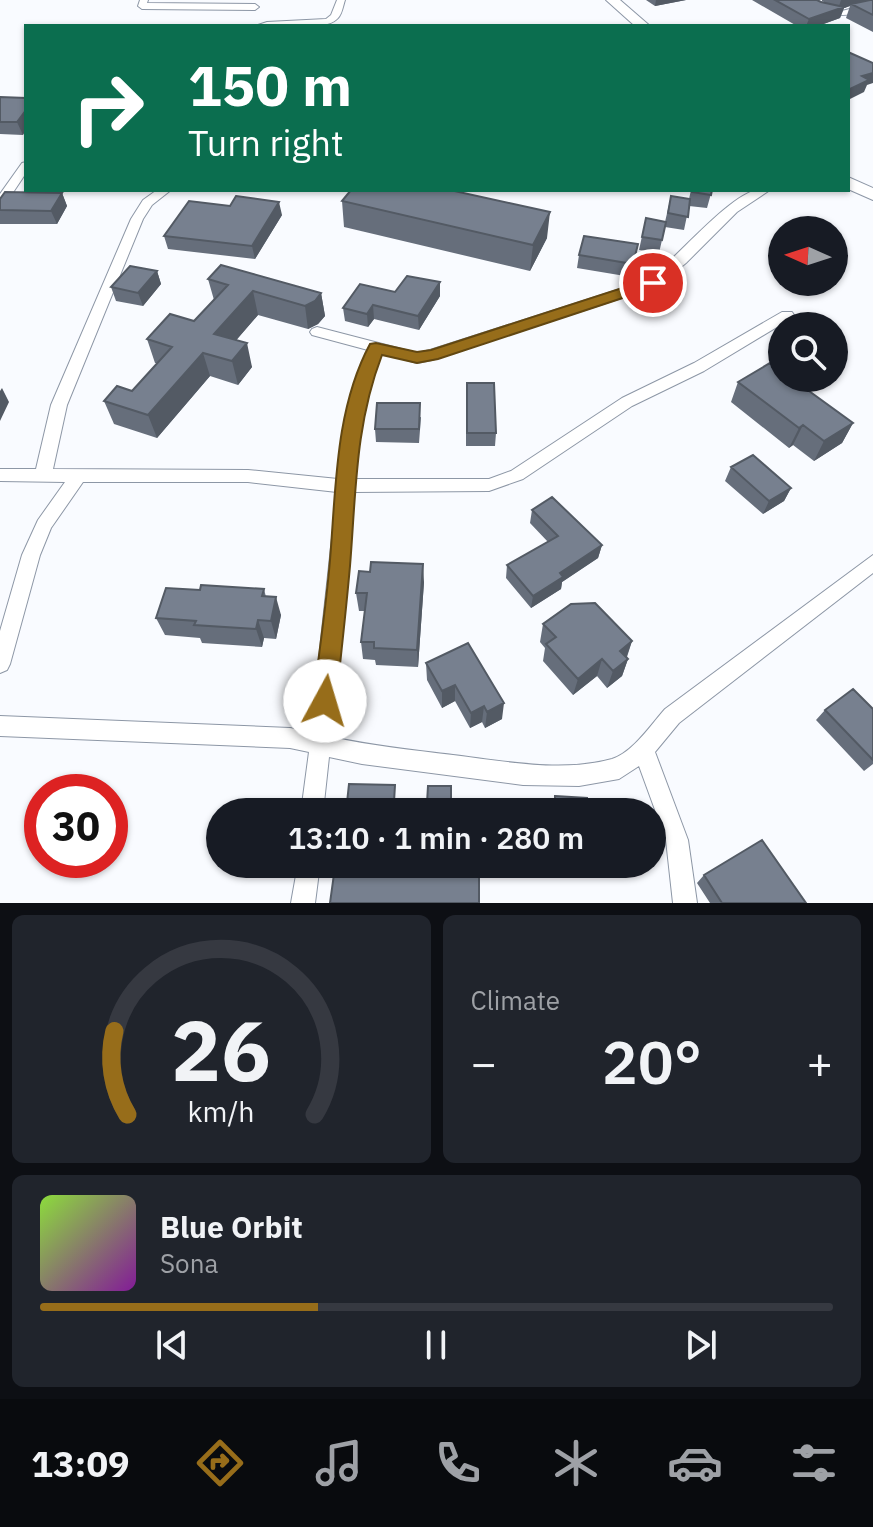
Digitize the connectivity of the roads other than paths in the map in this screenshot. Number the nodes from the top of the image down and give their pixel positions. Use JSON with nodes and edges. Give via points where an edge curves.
{"nodes":[{"id":1,"x":144,"y":0,"type":"edge"},
{"id":2,"x":341,"y":0,"type":"edge"},
{"id":3,"x":600,"y":0,"type":"edge"},
{"id":4,"x":612,"y":0,"type":"edge"},
{"id":5,"x":806,"y":0,"type":"edge"},
{"id":6,"x":873,"y":6,"type":"edge"},
{"id":7,"x":255,"y":8,"type":"edge"},
{"id":8,"x":267,"y":24,"type":"edge"},
{"id":9,"x":627,"y":24,"type":"edge"},
{"id":10,"x":641,"y":24,"type":"edge"},
{"id":11,"x":24,"y":168,"type":"edge"},
{"id":12,"x":850,"y":173,"type":"edge"},
{"id":13,"x":850,"y":183,"type":"edge"},
{"id":14,"x":873,"y":184,"type":"edge"},
{"id":15,"x":162,"y":192,"type":"edge"},
{"id":16,"x":761,"y":192,"type":"edge"},
{"id":17,"x":873,"y":195,"type":"edge"},
{"id":18,"x":0,"y":203,"type":"edge"},
{"id":19,"x":768,"y":326,"type":"edge"},
{"id":20,"x":317,"y":332,"type":"dead end"},
{"id":21,"x":376,"y":348,"type":"junction"},
{"id":22,"x":0,"y":475,"type":"edge"},
{"id":23,"x":43,"y":475,"type":"junction"},
{"id":24,"x":79,"y":475,"type":"junction"},
{"id":25,"x":345,"y":486,"type":"junction"},
{"id":26,"x":873,"y":563,"type":"edge"},
{"id":27,"x":0,"y":664,"type":"edge"},
{"id":28,"x":0,"y":726,"type":"edge"},
{"id":29,"x":320,"y":744,"type":"junction"},
{"id":30,"x":644,"y":749,"type":"junction"},
{"id":31,"x":314,"y":798,"type":"edge"},
{"id":32,"x":307,"y":878,"type":"edge"},
{"id":33,"x":303,"y":903,"type":"edge"},
{"id":34,"x":685,"y":903,"type":"edge"}],
"edges":[{"from":1,"to":7,"type":"street","via":[[142,6]]},
{"from":2,"to":8,"type":"street","via":[[336,16],[327,22]]},
{"from":3,"to":9,"type":"main road"},
{"from":4,"to":10,"type":"main road"},
{"from":5,"to":6,"type":"street","via":[[835,16]]},
{"from":11,"to":18,"type":"street"},
{"from":12,"to":14,"type":"main road"},
{"from":13,"to":17,"type":"main road"},
{"from":15,"to":23,"type":"street","via":[[137,219],[92,322],[59,405]]},
{"from":16,"to":21,"type":"street","via":[[729,211],[653,283],[432,355],[417,358]]},
{"from":19,"to":25,"type":"street","via":[[627,402],[517,475],[489,485]]},
{"from":20,"to":21,"type":"street"},
{"from":21,"to":25,"type":"street","via":[[363,381]]},
{"from":22,"to":23,"type":"street"},
{"from":23,"to":24,"type":"street"},
{"from":24,"to":25,"type":"street","via":[[248,476]]},
{"from":24,"to":27,"type":"street","via":[[35,545]]},
{"from":25,"to":29,"type":"street"},
{"from":26,"to":30,"type":"street","via":[[672,716]]},
{"from":28,"to":29,"type":"street","via":[[191,732]]},
{"from":29,"to":30,"type":"street","via":[[469,768],[565,775],[619,768]]},
{"from":29,"to":31,"type":"street"},
{"from":30,"to":34,"type":"street","via":[[677,840]]},
{"from":32,"to":33,"type":"street"}]}
